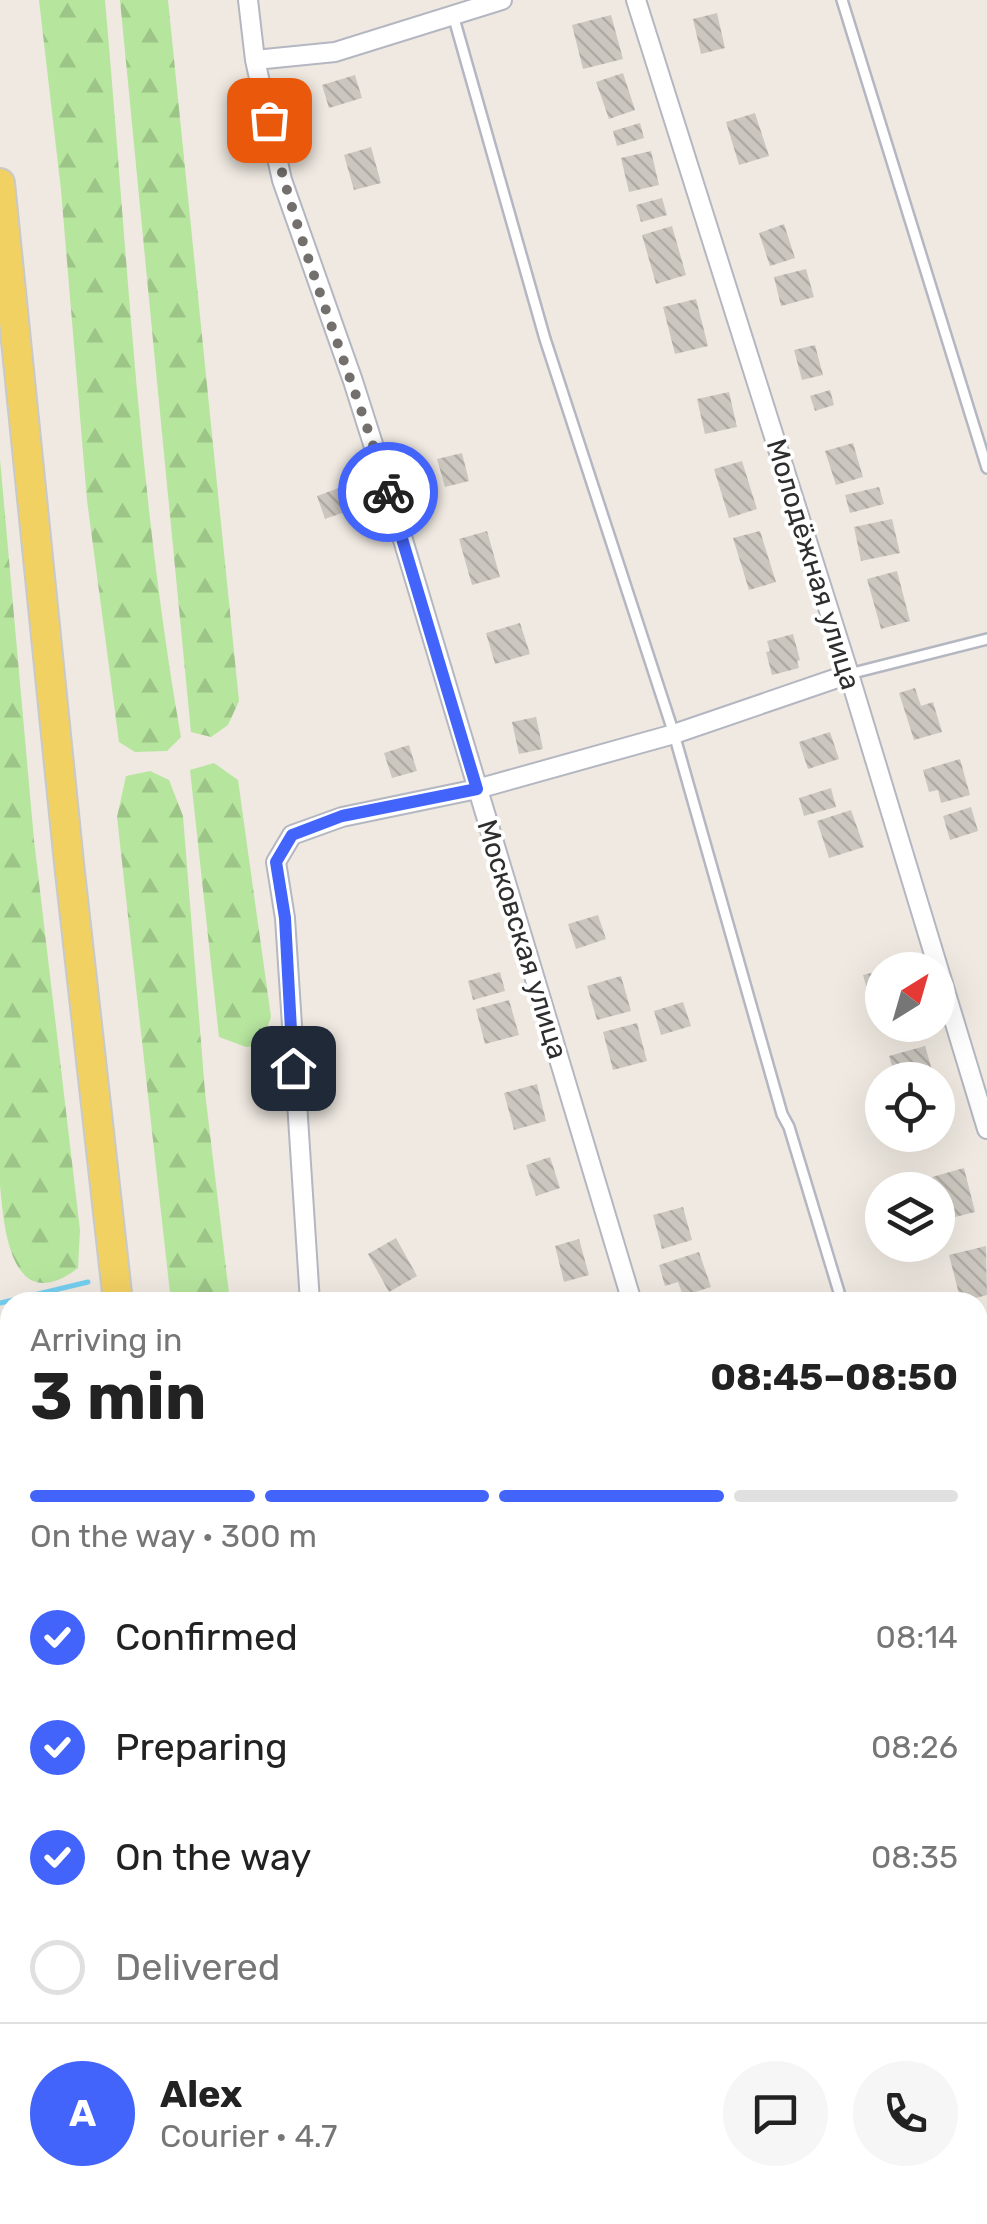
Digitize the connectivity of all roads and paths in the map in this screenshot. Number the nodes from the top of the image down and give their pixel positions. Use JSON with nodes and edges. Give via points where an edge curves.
{"nodes":[{"id":1,"x":248,"y":0,"type":"edge"},
{"id":2,"x":502,"y":0,"type":"edge"},
{"id":3,"x":636,"y":0,"type":"edge"},
{"id":4,"x":842,"y":0,"type":"edge"},
{"id":5,"x":453,"y":15,"type":"junction"},
{"id":6,"x":255,"y":60,"type":"junction"},
{"id":7,"x":0,"y":183,"type":"edge"},
{"id":8,"x":987,"y":468,"type":"edge"},
{"id":9,"x":987,"y":639,"type":"edge"},
{"id":10,"x":850,"y":674,"type":"junction"},
{"id":11,"x":674,"y":734,"type":"junction"},
{"id":12,"x":477,"y":789,"type":"junction"},
{"id":13,"x":987,"y":1129,"type":"edge"},
{"id":14,"x":117,"y":1292,"type":"edge"},
{"id":15,"x":309,"y":1292,"type":"edge"},
{"id":16,"x":629,"y":1292,"type":"edge"},
{"id":17,"x":839,"y":1292,"type":"edge"}],
"edges":[{"from":1,"to":6,"type":"street","name":"Московская улица"},
{"from":2,"to":5,"type":"street"},
{"from":3,"to":10,"type":"street","name":"Молодёжная улица"},
{"from":4,"to":8,"type":"lane"},
{"from":5,"to":6,"type":"street","via":[[334,52]]},
{"from":5,"to":11,"type":"lane","via":[[545,339]]},
{"from":6,"to":12,"type":"street","name":"Московская улица","via":[[282,180],[354,381]]},
{"from":7,"to":14,"type":"main road"},
{"from":9,"to":10,"type":"lane"},
{"from":10,"to":11,"type":"street"},
{"from":10,"to":13,"type":"street","name":"Молодёжная улица"},
{"from":11,"to":12,"type":"street"},
{"from":11,"to":17,"type":"lane"},
{"from":12,"to":15,"type":"street","via":[[342,816],[292,835],[276,862]]},
{"from":12,"to":16,"type":"street","name":"Московская улица"}]}
